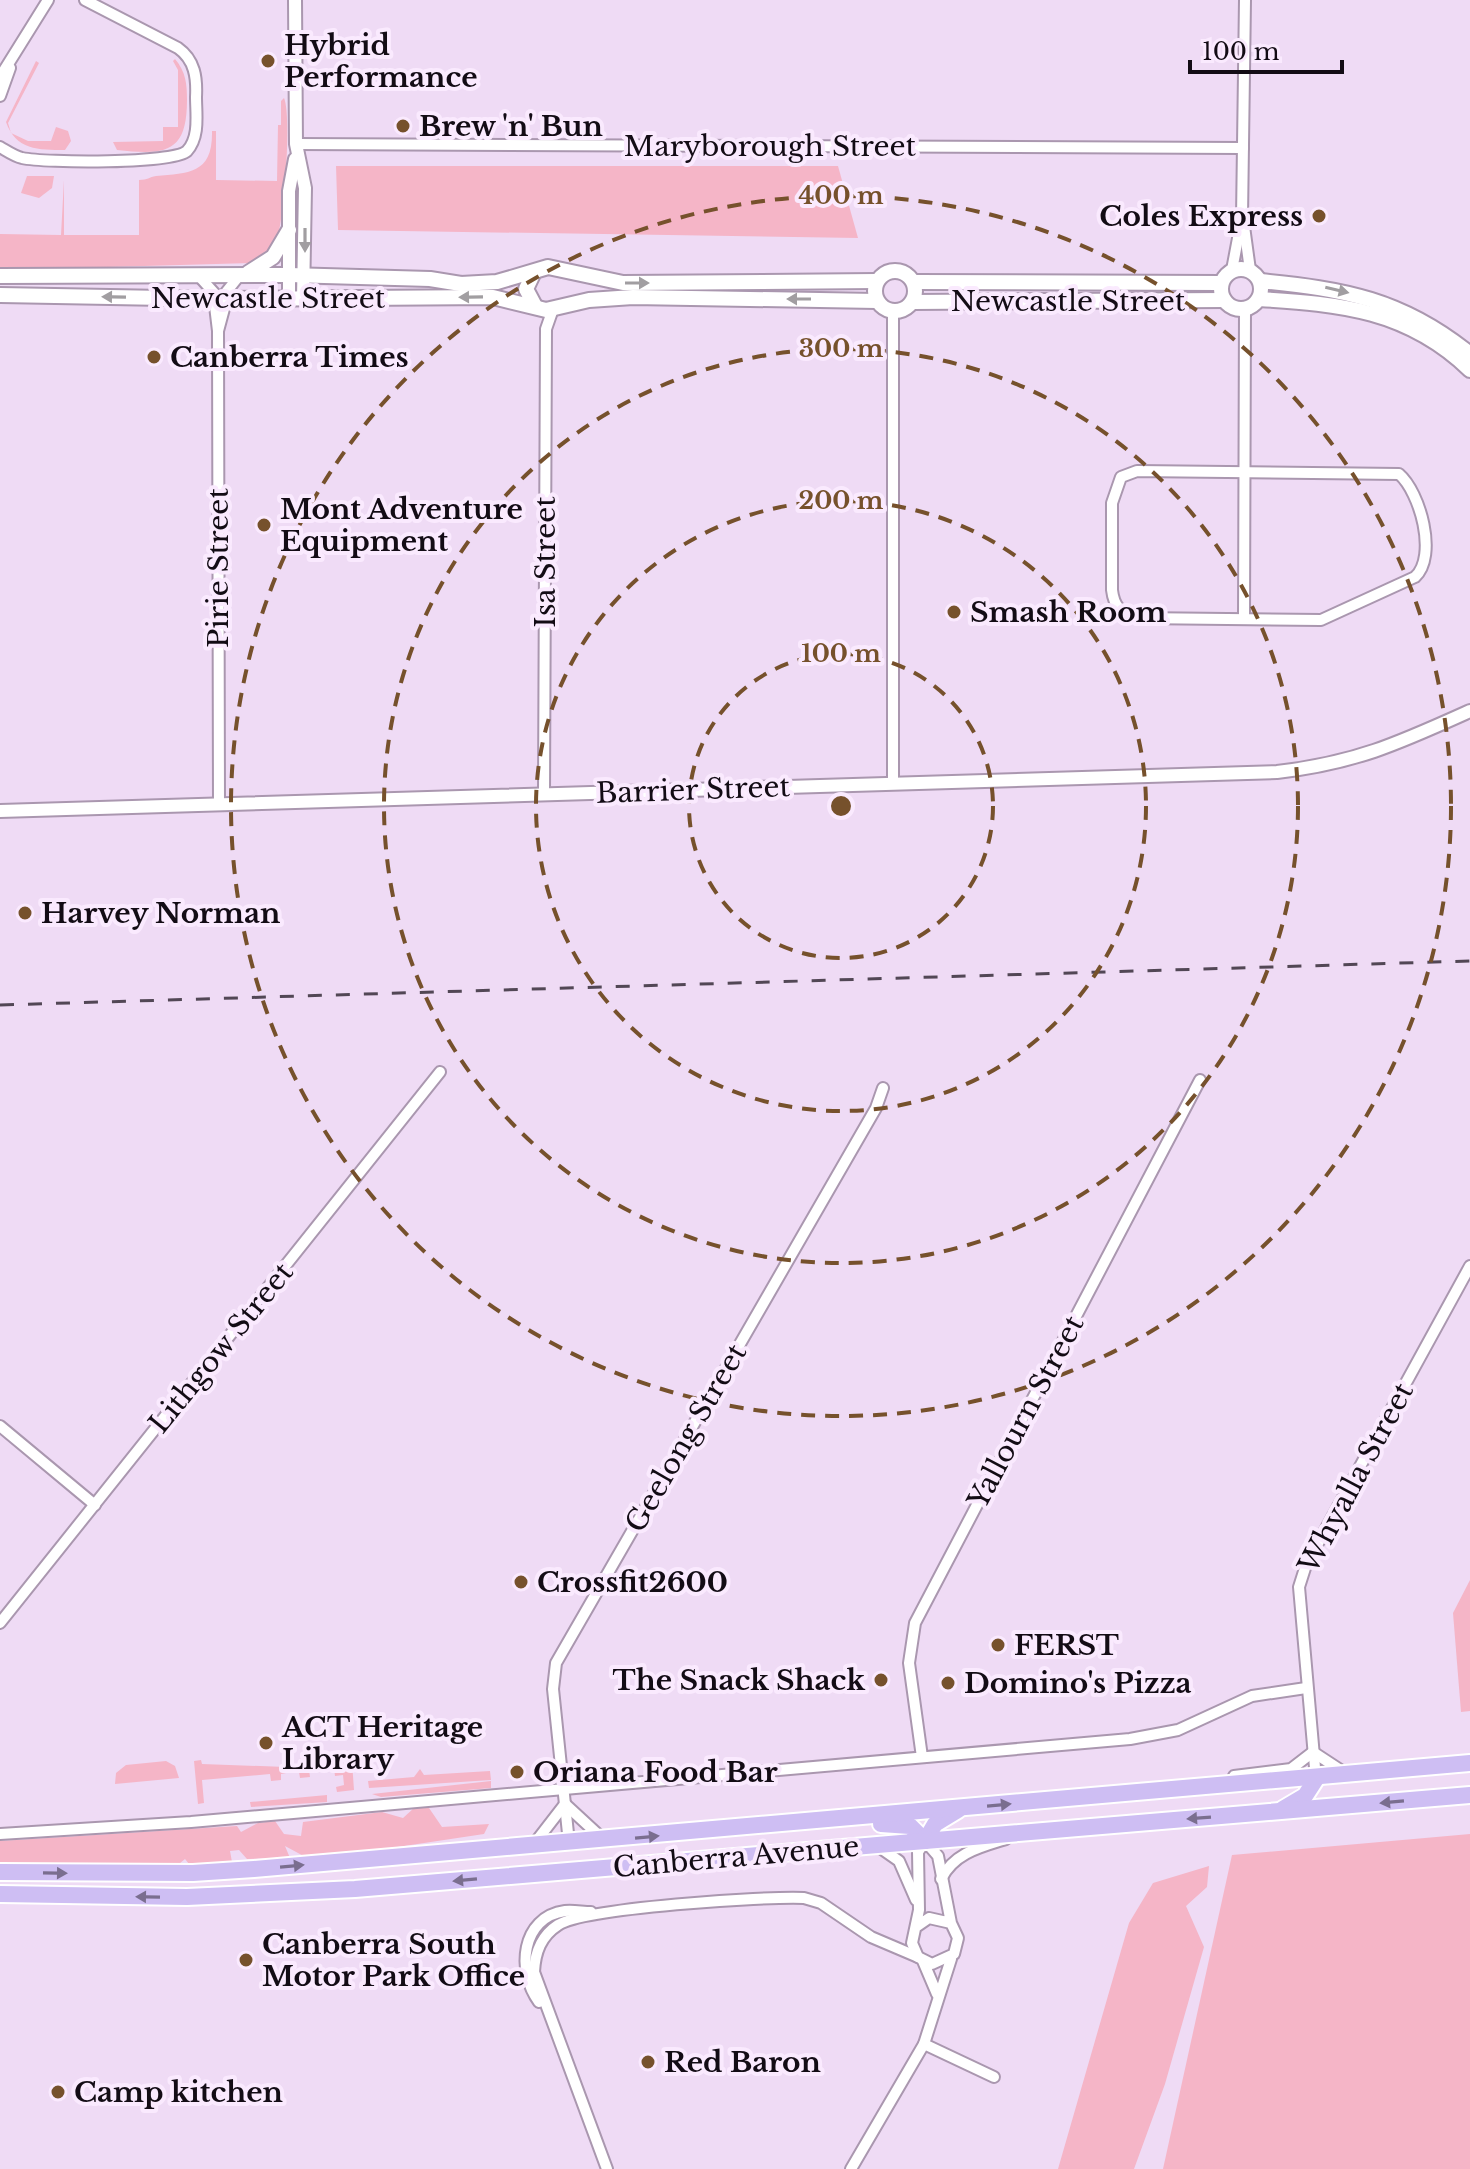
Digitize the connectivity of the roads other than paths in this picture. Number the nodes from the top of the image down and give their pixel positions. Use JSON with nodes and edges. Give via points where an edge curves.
{"nodes":[{"id":1,"x":48,"y":0,"type":"edge"},
{"id":2,"x":85,"y":0,"type":"edge"},
{"id":3,"x":295,"y":0,"type":"edge"},
{"id":4,"x":1245,"y":0,"type":"edge"},
{"id":5,"x":10,"y":66,"type":"junction"},
{"id":6,"x":0,"y":77,"type":"edge"},
{"id":7,"x":0,"y":96,"type":"edge"},
{"id":8,"x":0,"y":147,"type":"edge"},
{"id":9,"x":296,"y":148,"type":"junction"},
{"id":10,"x":1243,"y":148,"type":"junction"},
{"id":11,"x":1242,"y":217,"type":"junction"},
{"id":12,"x":289,"y":230,"type":"junction"},
{"id":13,"x":1232,"y":270,"type":"junction"},
{"id":14,"x":560,"y":271,"type":"junction"},
{"id":15,"x":534,"y":272,"type":"junction"},
{"id":16,"x":198,"y":275,"type":"junction"},
{"id":17,"x":242,"y":275,"type":"junction"},
{"id":18,"x":289,"y":275,"type":"junction"},
{"id":19,"x":305,"y":275,"type":"junction"},
{"id":20,"x":0,"y":276,"type":"edge"},
{"id":21,"x":1255,"y":276,"type":"junction"},
{"id":22,"x":877,"y":281,"type":"junction"},
{"id":23,"x":914,"y":282,"type":"junction"},
{"id":24,"x":1221,"y":283,"type":"junction"},
{"id":25,"x":0,"y":295,"type":"edge"},
{"id":26,"x":296,"y":298,"type":"junction"},
{"id":27,"x":220,"y":299,"type":"junction"},
{"id":28,"x":1259,"y":299,"type":"junction"},
{"id":29,"x":1224,"y":300,"type":"junction"},
{"id":30,"x":877,"y":301,"type":"junction"},
{"id":31,"x":913,"y":302,"type":"junction"},
{"id":32,"x":536,"y":307,"type":"junction"},
{"id":33,"x":556,"y":308,"type":"junction"},
{"id":34,"x":1245,"y":309,"type":"junction"},
{"id":35,"x":893,"y":312,"type":"junction"},
{"id":36,"x":546,"y":329,"type":"junction"},
{"id":37,"x":1470,"y":354,"type":"edge"},
{"id":38,"x":1470,"y":370,"type":"edge"},
{"id":39,"x":1244,"y":472,"type":"junction"},
{"id":40,"x":1244,"y":619,"type":"junction"},
{"id":41,"x":1470,"y":711,"type":"edge"},
{"id":42,"x":893,"y":784,"type":"junction"},
{"id":43,"x":544,"y":794,"type":"junction"},
{"id":44,"x":219,"y":804,"type":"junction"},
{"id":45,"x":0,"y":811,"type":"edge"},
{"id":46,"x":440,"y":1072,"type":"dead end"},
{"id":47,"x":1200,"y":1080,"type":"dead end"},
{"id":48,"x":883,"y":1088,"type":"dead end"},
{"id":49,"x":1470,"y":1266,"type":"edge"},
{"id":50,"x":0,"y":1426,"type":"edge"},
{"id":51,"x":95,"y":1505,"type":"junction"},
{"id":52,"x":0,"y":1623,"type":"edge"},
{"id":53,"x":1306,"y":1688,"type":"junction"},
{"id":54,"x":1313,"y":1752,"type":"junction"},
{"id":55,"x":922,"y":1757,"type":"junction"},
{"id":56,"x":1470,"y":1763,"type":"edge"},
{"id":57,"x":1351,"y":1776,"type":"junction"},
{"id":58,"x":1316,"y":1779,"type":"junction"},
{"id":59,"x":1208,"y":1786,"type":"junction"},
{"id":60,"x":563,"y":1788,"type":"junction"},
{"id":61,"x":1470,"y":1795,"type":"edge"},
{"id":62,"x":565,"y":1804,"type":"junction"},
{"id":63,"x":1351,"y":1806,"type":"junction"},
{"id":64,"x":962,"y":1808,"type":"junction"},
{"id":65,"x":1277,"y":1812,"type":"junction"},
{"id":66,"x":819,"y":1821,"type":"junction"},
{"id":67,"x":1031,"y":1831,"type":"junction"},
{"id":68,"x":0,"y":1834,"type":"edge"},
{"id":69,"x":604,"y":1840,"type":"junction"},
{"id":70,"x":925,"y":1841,"type":"junction"},
{"id":71,"x":569,"y":1843,"type":"junction"},
{"id":72,"x":533,"y":1846,"type":"junction"},
{"id":73,"x":858,"y":1847,"type":"junction"},
{"id":74,"x":609,"y":1868,"type":"junction"},
{"id":75,"x":254,"y":1869,"type":"junction"},
{"id":76,"x":0,"y":1872,"type":"edge"},
{"id":77,"x":193,"y":1873,"type":"junction"},
{"id":78,"x":543,"y":1874,"type":"junction"},
{"id":79,"x":941,"y":1881,"type":"junction"},
{"id":80,"x":0,"y":1894,"type":"edge"},
{"id":81,"x":226,"y":1896,"type":"junction"},
{"id":82,"x":919,"y":1910,"type":"junction"},
{"id":83,"x":951,"y":1923,"type":"junction"},
{"id":84,"x":914,"y":1931,"type":"junction"},
{"id":85,"x":871,"y":1937,"type":"junction"},
{"id":86,"x":954,"y":1954,"type":"junction"},
{"id":87,"x":920,"y":1958,"type":"junction"},
{"id":88,"x":937,"y":1996,"type":"junction"},
{"id":89,"x":924,"y":2044,"type":"junction"},
{"id":90,"x":994,"y":2077,"type":"dead end"},
{"id":91,"x":607,"y":2169,"type":"edge"},
{"id":92,"x":851,"y":2169,"type":"edge"}],
"edges":[{"from":1,"to":5,"type":"street"},
{"from":2,"to":8,"type":"street","via":[[189,58],[196,84],[196,129],[190,147],[176,157],[157,160],[31,159]]},
{"from":3,"to":9,"type":"street"},
{"from":4,"to":10,"type":"street"},
{"from":5,"to":6,"type":"street"},
{"from":5,"to":7,"type":"street"},
{"from":9,"to":10,"type":"street","name":"Maryborough Street"},
{"from":9,"to":12,"type":"street"},
{"from":9,"to":19,"type":"street","one_way":true,"via":[[305,188]]},
{"from":10,"to":11,"type":"street"},
{"from":11,"to":13,"type":"street"},
{"from":11,"to":21,"type":"street"},
{"from":12,"to":17,"type":"main road","via":[[273,257]]},
{"from":12,"to":18,"type":"street"},
{"from":13,"to":21,"type":"main road"},
{"from":13,"to":24,"type":"main road"},
{"from":14,"to":15,"type":"main road","name":"Newcastle Street","via":[[548,267]]},
{"from":14,"to":22,"type":"main road","name":"Newcastle Street","one_way":true,"via":[[623,283]]},
{"from":14,"to":33,"type":"main road","via":[[569,288]]},
{"from":15,"to":19,"type":"main road","name":"Newcastle Street","via":[[480,284]]},
{"from":15,"to":32,"type":"main road","via":[[526,289]]},
{"from":16,"to":17,"type":"main road","name":"Newcastle Street"},
{"from":16,"to":20,"type":"main road","name":"Newcastle Street"},
{"from":16,"to":27,"type":"street"},
{"from":17,"to":18,"type":"main road","name":"Newcastle Street"},
{"from":17,"to":27,"type":"street"},
{"from":18,"to":19,"type":"main road","name":"Newcastle Street"},
{"from":18,"to":26,"type":"street"},
{"from":19,"to":26,"type":"street"},
{"from":21,"to":28,"type":"main road"},
{"from":21,"to":37,"type":"main road","one_way":true,"via":[[1379,301],[1417,317]]},
{"from":22,"to":23,"type":"main road","via":[[896,271]]},
{"from":22,"to":30,"type":"main road"},
{"from":23,"to":24,"type":"main road","name":"Newcastle Street"},
{"from":23,"to":31,"type":"main road"},
{"from":24,"to":29,"type":"main road"},
{"from":27,"to":25,"type":"main road","name":"Newcastle Street","one_way":true},
{"from":26,"to":27,"type":"main road","name":"Newcastle Street"},
{"from":32,"to":26,"type":"main road","name":"Newcastle Street","one_way":true,"via":[[493,297]]},
{"from":27,"to":44,"type":"street","name":"Pirie Street","via":[[225,305],[218,331]]},
{"from":28,"to":34,"type":"main road"},
{"from":28,"to":38,"type":"main road","via":[[1340,304],[1370,312],[1404,324]]},
{"from":29,"to":31,"type":"main road","name":"Newcastle Street"},
{"from":29,"to":34,"type":"main road"},
{"from":30,"to":33,"type":"main road","name":"Newcastle Street","one_way":true,"via":[[633,297]]},
{"from":30,"to":35,"type":"main road"},
{"from":31,"to":35,"type":"main road"},
{"from":32,"to":33,"type":"main road","name":"Newcastle Street"},
{"from":32,"to":36,"type":"street","name":"Isa Street"},
{"from":33,"to":36,"type":"street","name":"Isa Street"},
{"from":34,"to":39,"type":"street"},
{"from":35,"to":42,"type":"street"},
{"from":36,"to":43,"type":"street","name":"Isa Street"},
{"from":39,"to":40,"type":"street"},
{"from":39,"to":40,"type":"street","via":[[1128,472],[1116,483],[1112,590],[1120,611],[1137,618]]},
{"from":39,"to":40,"type":"street","via":[[1399,474],[1423,517],[1425,548],[1424,566],[1415,577],[1332,617]]},
{"from":41,"to":42,"type":"street","name":"Barrier Street","via":[[1381,751],[1328,766]]},
{"from":42,"to":43,"type":"street","name":"Barrier Street"},
{"from":43,"to":44,"type":"street","name":"Barrier Street"},
{"from":44,"to":45,"type":"street","name":"Barrier Street"},
{"from":46,"to":51,"type":"street","name":"Lithgow Street"},
{"from":47,"to":55,"type":"street","name":"Yallourn Street","via":[[915,1623],[909,1663]]},
{"from":48,"to":60,"type":"street","name":"Geelong Street","via":[[869,1122],[556,1663],[553,1689]]},
{"from":49,"to":53,"type":"street","name":"Whyalla Street","via":[[1306,1565],[1299,1587]]},
{"from":50,"to":51,"type":"street"},
{"from":51,"to":52,"type":"street","name":"Lithgow Street"},
{"from":53,"to":54,"type":"street","name":"Whyalla Street"},
{"from":53,"to":55,"type":"street","via":[[1252,1696],[1162,1735]]},
{"from":54,"to":57,"type":"street"},
{"from":54,"to":58,"type":"street","name":"Whyalla Street"},
{"from":54,"to":59,"type":"street","via":[[1291,1769],[1228,1777]]},
{"from":55,"to":60,"type":"street"},
{"from":56,"to":57,"type":"highway","name":"Canberra Avenue"},
{"from":57,"to":58,"type":"highway","name":"Canberra Avenue"},
{"from":58,"to":59,"type":"highway","name":"Canberra Avenue"},
{"from":58,"to":63,"type":"highway","via":[[1320,1790]]},
{"from":58,"to":65,"type":"highway","via":[[1305,1796]]},
{"from":64,"to":59,"type":"highway","name":"Canberra Avenue","one_way":true},
{"from":60,"to":62,"type":"street","name":"Geelong Street"},
{"from":60,"to":68,"type":"street"},
{"from":61,"to":63,"type":"highway","name":"Canberra Avenue","one_way":true},
{"from":62,"to":69,"type":"street","name":"Canberra Avenue"},
{"from":62,"to":71,"type":"street","name":"Geelong Street"},
{"from":62,"to":72,"type":"street"},
{"from":63,"to":65,"type":"highway","name":"Canberra Avenue"},
{"from":64,"to":66,"type":"highway","name":"Canberra Avenue"},
{"from":64,"to":70,"type":"highway","via":[[935,1824]]},
{"from":65,"to":67,"type":"highway","name":"Canberra Avenue","one_way":true},
{"from":69,"to":66,"type":"highway","name":"Canberra Avenue","one_way":true},
{"from":66,"to":70,"type":"highway","via":[[910,1826]]},
{"from":67,"to":70,"type":"highway","name":"Canberra Avenue"},
{"from":67,"to":79,"type":"street","via":[[963,1855]]},
{"from":69,"to":71,"type":"highway","name":"Canberra Avenue"},
{"from":70,"to":73,"type":"highway","name":"Canberra Avenue"},
{"from":70,"to":79,"type":"street","via":[[938,1856]]},
{"from":70,"to":82,"type":"street","via":[[918,1858]]},
{"from":71,"to":72,"type":"highway","name":"Canberra Avenue"},
{"from":71,"to":74,"type":"highway","via":[[585,1863]]},
{"from":71,"to":78,"type":"highway","via":[[565,1857]]},
{"from":75,"to":72,"type":"highway","name":"Canberra Avenue","one_way":true},
{"from":73,"to":74,"type":"highway","name":"Canberra Avenue"},
{"from":73,"to":82,"type":"street","via":[[882,1847],[892,1854]]},
{"from":74,"to":78,"type":"highway","name":"Canberra Avenue"},
{"from":75,"to":77,"type":"highway","name":"Canberra Avenue"},
{"from":75,"to":81,"type":"highway","via":[[230,1884]]},
{"from":76,"to":77,"type":"highway","name":"Canberra Avenue","one_way":true},
{"from":77,"to":81,"type":"highway","via":[[219,1883]]},
{"from":78,"to":81,"type":"highway","name":"Canberra Avenue","one_way":true},
{"from":79,"to":83,"type":"street"},
{"from":81,"to":80,"type":"highway","name":"Canberra Avenue","one_way":true},
{"from":82,"to":84,"type":"street"},
{"from":83,"to":84,"type":"street","via":[[929,1918]]},
{"from":83,"to":86,"type":"street","via":[[958,1938]]},
{"from":84,"to":85,"type":"street","via":[[893,1942]]},
{"from":84,"to":87,"type":"street"},
{"from":85,"to":87,"type":"street"},
{"from":85,"to":91,"type":"street","via":[[821,1903],[804,1898],[567,1920],[540,1943],[534,1972],[545,2010]]},
{"from":86,"to":87,"type":"street","via":[[940,1963]]},
{"from":86,"to":88,"type":"street"},
{"from":87,"to":88,"type":"street"},
{"from":88,"to":89,"type":"street"},
{"from":89,"to":90,"type":"street"},
{"from":89,"to":92,"type":"street"}]}
